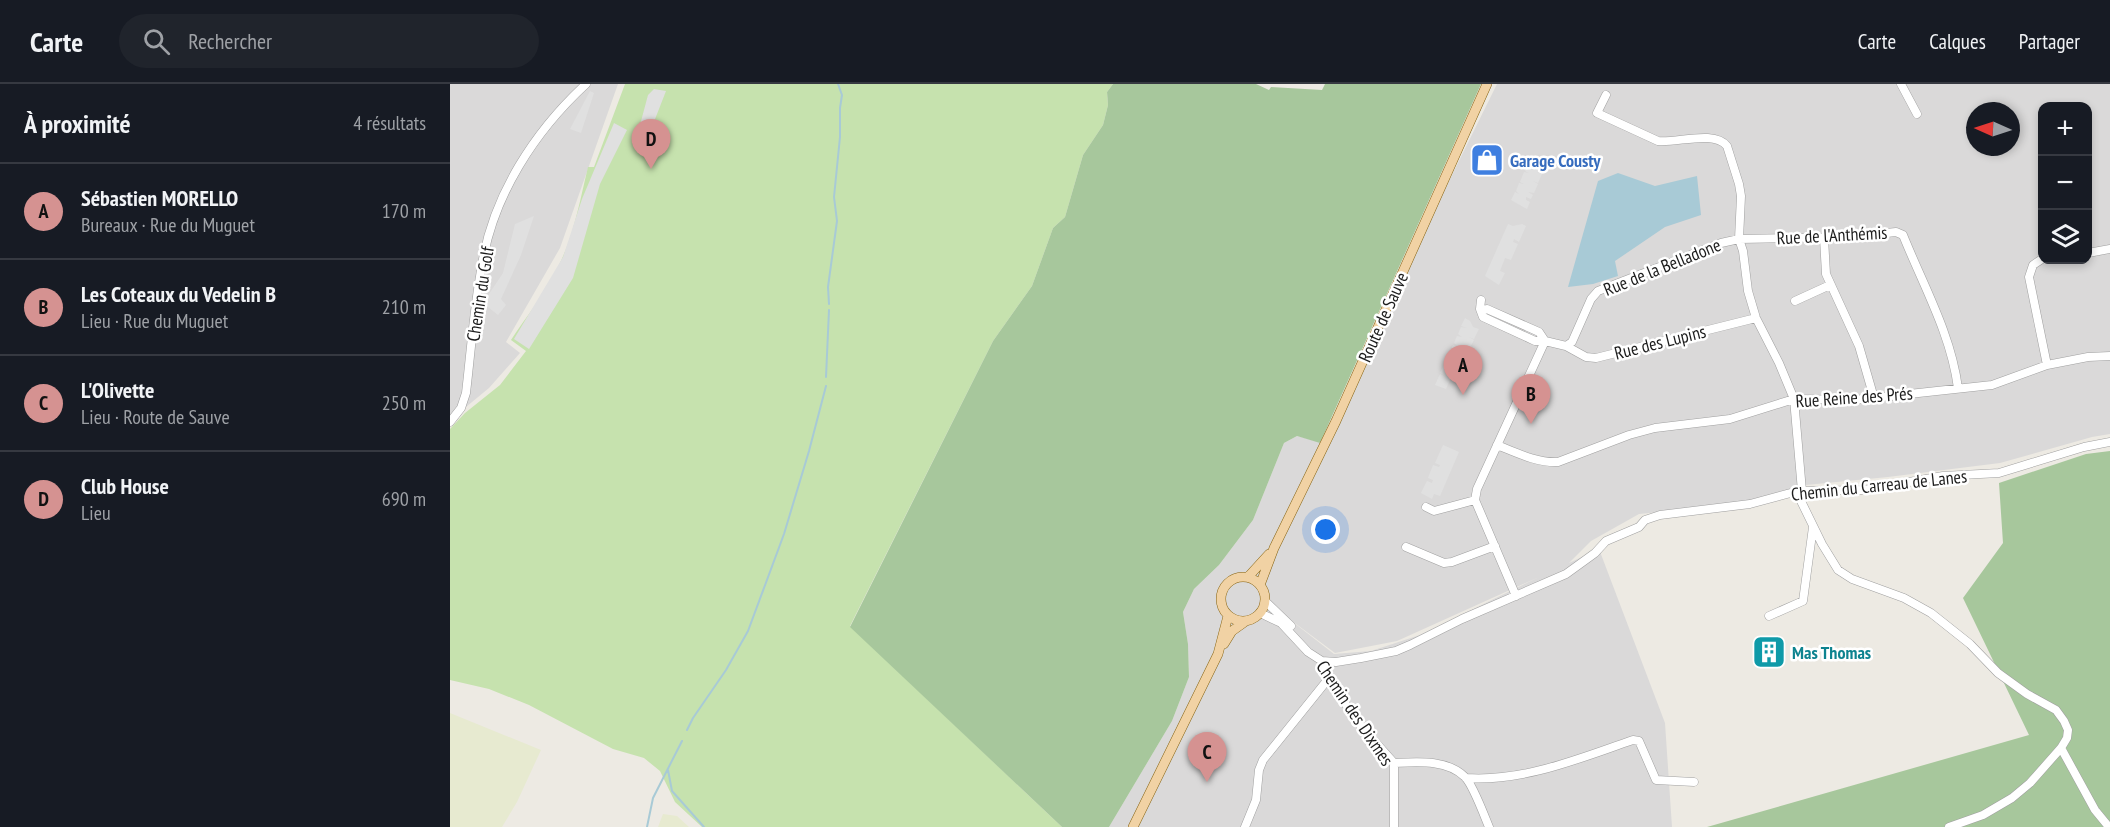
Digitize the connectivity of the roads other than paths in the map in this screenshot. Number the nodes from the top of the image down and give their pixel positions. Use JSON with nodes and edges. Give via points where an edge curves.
{"nodes":[{"id":1,"x":586,"y":84,"type":"edge"},
{"id":2,"x":1487,"y":84,"type":"edge"},
{"id":3,"x":1900,"y":84,"type":"edge"},
{"id":4,"x":1606,"y":95,"type":"dead end"},
{"id":5,"x":1917,"y":114,"type":"dead end"},
{"id":6,"x":1824,"y":237,"type":"junction"},
{"id":7,"x":1739,"y":239,"type":"junction"},
{"id":8,"x":2110,"y":249,"type":"edge"},
{"id":9,"x":2092,"y":252,"type":"edge"},
{"id":10,"x":2038,"y":262,"type":"edge"},
{"id":11,"x":1830,"y":285,"type":"junction"},
{"id":12,"x":1481,"y":300,"type":"dead end"},
{"id":13,"x":1795,"y":300,"type":"dead end"},
{"id":14,"x":1756,"y":318,"type":"junction"},
{"id":15,"x":1545,"y":341,"type":"junction"},
{"id":16,"x":1566,"y":346,"type":"junction"},
{"id":17,"x":2110,"y":356,"type":"edge"},
{"id":18,"x":2047,"y":365,"type":"junction"},
{"id":19,"x":1958,"y":388,"type":"junction"},
{"id":20,"x":1874,"y":398,"type":"junction"},
{"id":21,"x":1794,"y":399,"type":"junction"},
{"id":22,"x":450,"y":422,"type":"edge"},
{"id":23,"x":2110,"y":442,"type":"edge"},
{"id":24,"x":1497,"y":445,"type":"junction"},
{"id":25,"x":1800,"y":491,"type":"junction"},
{"id":26,"x":1475,"y":500,"type":"junction"},
{"id":27,"x":1426,"y":507,"type":"dead end"},
{"id":28,"x":1813,"y":525,"type":"junction"},
{"id":29,"x":1495,"y":546,"type":"junction"},
{"id":30,"x":1406,"y":547,"type":"dead end"},
{"id":31,"x":1274,"y":548,"type":"junction"},
{"id":32,"x":1248,"y":577,"type":"junction"},
{"id":33,"x":1260,"y":585,"type":"junction"},
{"id":34,"x":1516,"y":596,"type":"junction"},
{"id":35,"x":1265,"y":601,"type":"junction"},
{"id":36,"x":1260,"y":613,"type":"junction"},
{"id":37,"x":1228,"y":616,"type":"junction"},
{"id":38,"x":1769,"y":616,"type":"dead end"},
{"id":39,"x":1246,"y":621,"type":"junction"},
{"id":40,"x":1301,"y":642,"type":"junction"},
{"id":41,"x":1218,"y":654,"type":"junction"},
{"id":42,"x":1322,"y":661,"type":"junction"},
{"id":43,"x":1329,"y":678,"type":"junction"},
{"id":44,"x":2061,"y":748,"type":"junction"},
{"id":45,"x":1394,"y":763,"type":"junction"},
{"id":46,"x":1466,"y":778,"type":"junction"},
{"id":47,"x":1694,"y":782,"type":"dead end"},
{"id":48,"x":1132,"y":827,"type":"edge"},
{"id":49,"x":1245,"y":827,"type":"edge"},
{"id":50,"x":1394,"y":827,"type":"edge"},
{"id":51,"x":1489,"y":827,"type":"edge"},
{"id":52,"x":1949,"y":827,"type":"edge"},
{"id":53,"x":2109,"y":827,"type":"edge"}],
"edges":[{"from":1,"to":22,"type":"street","name":"Chemin du Golf","via":[[535,141],[500,204],[482,264],[466,393]]},
{"from":2,"to":31,"type":"main road","name":"Route de Sauve","via":[[1336,421]]},
{"from":3,"to":5,"type":"street"},
{"from":4,"to":7,"type":"street","via":[[1597,113],[1658,141],[1713,137],[1724,142],[1741,196]]},
{"from":6,"to":7,"type":"street","name":"Rue de l'Anthémis"},
{"from":6,"to":11,"type":"street","via":[[1824,264]]},
{"from":6,"to":19,"type":"street","name":"Rue de l'Anthémis","via":[[1896,232],[1903,235],[1943,326]]},
{"from":7,"to":14,"type":"street"},
{"from":7,"to":16,"type":"street","name":"Rue de la Belladone","via":[[1598,291],[1591,298],[1572,342]]},
{"from":8,"to":9,"type":"street"},
{"from":10,"to":18,"type":"street","via":[[2029,277]]},
{"from":11,"to":13,"type":"street"},
{"from":11,"to":20,"type":"street","via":[[1859,346]]},
{"from":12,"to":15,"type":"street","via":[[1483,317],[1535,341]]},
{"from":14,"to":16,"type":"street","name":"Rue des Lupins","via":[[1596,358]]},
{"from":14,"to":21,"type":"street"},
{"from":15,"to":16,"type":"street"},
{"from":15,"to":24,"type":"street"},
{"from":17,"to":18,"type":"street","name":"Rue Reine des Prés"},
{"from":18,"to":19,"type":"street","name":"Rue Reine des Prés","via":[[1992,385]]},
{"from":19,"to":20,"type":"street","name":"Rue Reine des Prés"},
{"from":20,"to":21,"type":"street","name":"Rue Reine des Prés"},
{"from":21,"to":24,"type":"street","name":"Rue Reine des Prés","via":[[1730,419],[1655,428],[1558,462],[1547,463]]},
{"from":21,"to":25,"type":"street"},
{"from":23,"to":25,"type":"street","name":"Chemin du Carreau de Lanes","via":[[1999,473],[1943,476],[1864,490]]},
{"from":24,"to":26,"type":"street"},
{"from":25,"to":28,"type":"street","via":[[1799,497]]},
{"from":25,"to":34,"type":"street","name":"Chemin du Carreau de Lanes","via":[[1750,504],[1644,520],[1639,527],[1606,541],[1566,574]]},
{"from":26,"to":27,"type":"street","via":[[1434,511]]},
{"from":26,"to":29,"type":"street"},
{"from":28,"to":38,"type":"street","via":[[1803,601]]},
{"from":28,"to":44,"type":"street","via":[[1838,570],[1931,613],[2009,682],[2056,710],[2068,730]]},
{"from":29,"to":30,"type":"street","via":[[1444,563]]},
{"from":29,"to":34,"type":"street"},
{"from":31,"to":32,"type":"main road","name":"Route de Sauve"},
{"from":31,"to":33,"type":"main road","name":"Route de Sauve"},
{"from":32,"to":33,"type":"main road"},
{"from":32,"to":37,"type":"main road","via":[[1234,579],[1223,588],[1221,603]]},
{"from":33,"to":35,"type":"main road"},
{"from":34,"to":42,"type":"street","name":"Chemin du Carreau de Lanes","via":[[1396,651]]},
{"from":35,"to":36,"type":"main road"},
{"from":35,"to":40,"type":"street","name":"Chemin des Dixmes"},
{"from":36,"to":39,"type":"main road"},
{"from":36,"to":40,"type":"street","name":"Chemin des Dixmes","via":[[1281,623]]},
{"from":37,"to":39,"type":"main road"},
{"from":37,"to":41,"type":"main road"},
{"from":39,"to":41,"type":"main road","via":[[1232,631]]},
{"from":40,"to":42,"type":"street","name":"Chemin des Dixmes"},
{"from":41,"to":48,"type":"main road"},
{"from":42,"to":43,"type":"street","name":"Chemin des Dixmes"},
{"from":43,"to":45,"type":"street","name":"Chemin des Dixmes","via":[[1359,724]]},
{"from":43,"to":49,"type":"street","via":[[1263,760],[1256,800]]},
{"from":44,"to":52,"type":"street","via":[[2012,798],[1983,815]]},
{"from":44,"to":53,"type":"street","via":[[2095,810]]},
{"from":45,"to":46,"type":"street","via":[[1423,762],[1451,767]]},
{"from":45,"to":50,"type":"street","name":"Chemin des Dixmes"},
{"from":46,"to":47,"type":"street","via":[[1487,779],[1550,767],[1633,740],[1640,741],[1656,780]]},
{"from":46,"to":51,"type":"street"}]}
